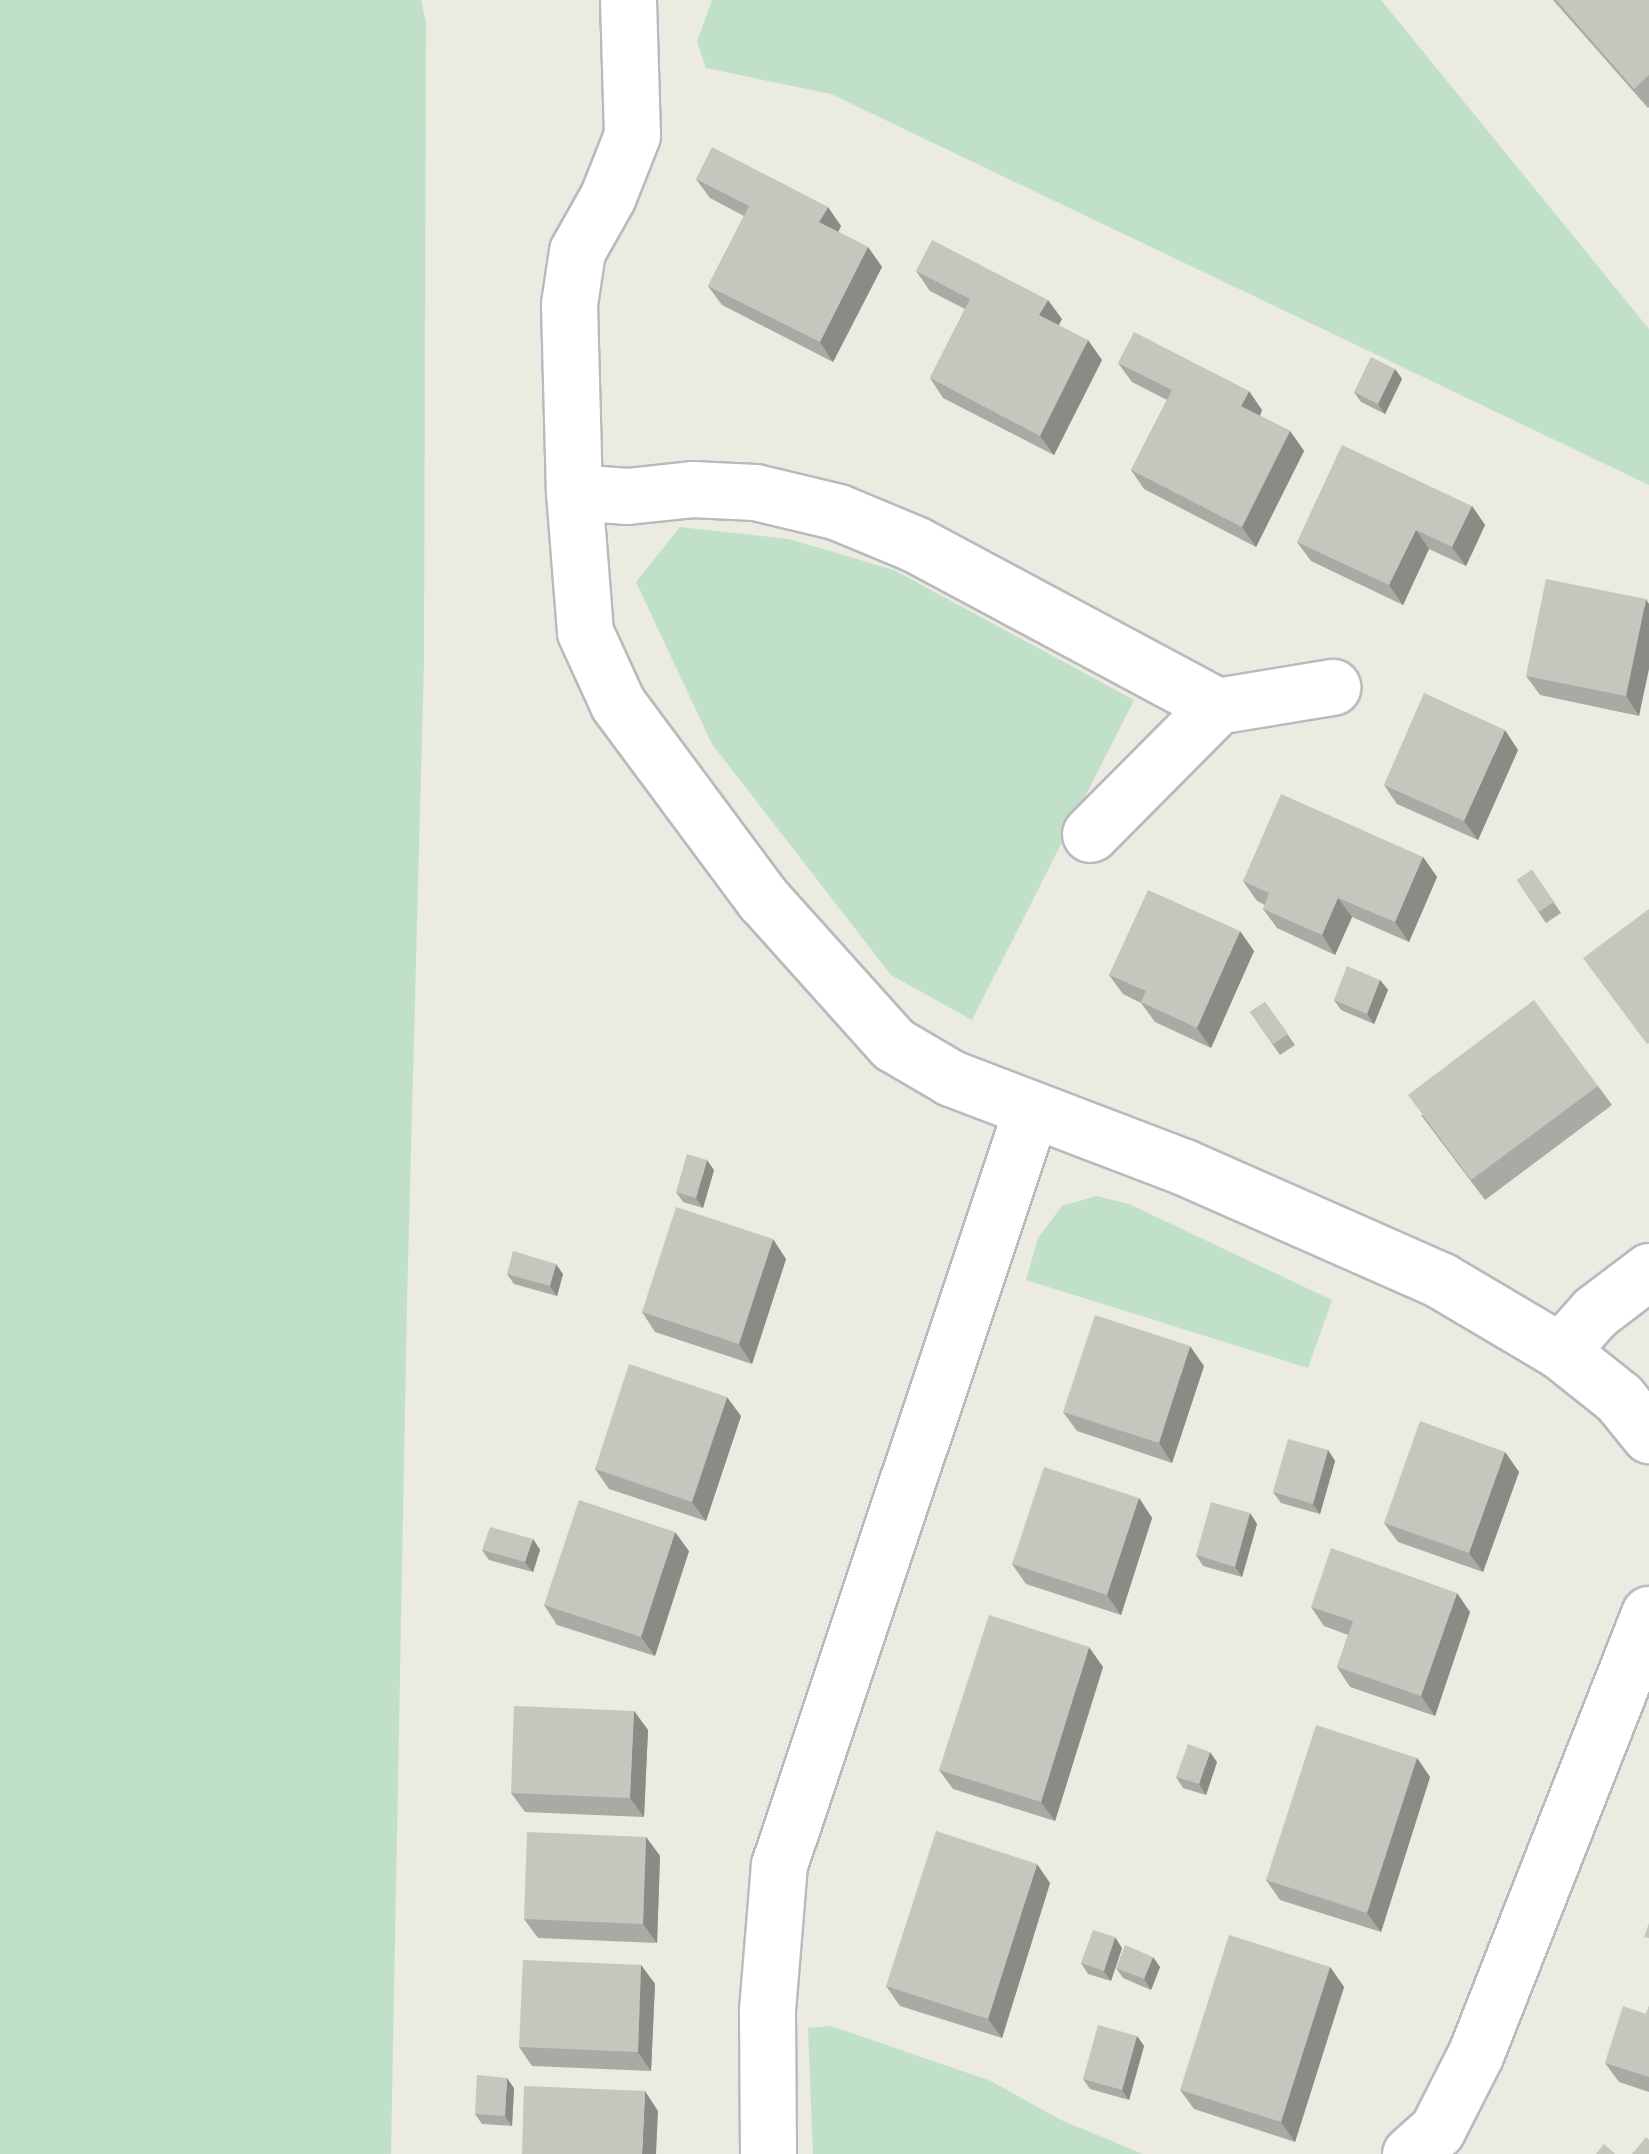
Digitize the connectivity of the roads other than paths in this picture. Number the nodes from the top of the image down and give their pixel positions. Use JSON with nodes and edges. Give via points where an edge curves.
{"nodes":[{"id":1,"x":628,"y":0,"type":"edge"},
{"id":2,"x":574,"y":492,"type":"junction"},
{"id":3,"x":1332,"y":687,"type":"dead end"},
{"id":4,"x":1217,"y":706,"type":"junction"},
{"id":5,"x":1090,"y":834,"type":"dead end"},
{"id":6,"x":1031,"y":1111,"type":"junction"},
{"id":7,"x":1649,"y":1271,"type":"edge"},
{"id":8,"x":1560,"y":1351,"type":"junction"},
{"id":9,"x":1649,"y":1435,"type":"edge"},
{"id":10,"x":1649,"y":1614,"type":"edge"},
{"id":11,"x":768,"y":2154,"type":"edge"},
{"id":12,"x":1410,"y":2154,"type":"edge"}],
"edges":[{"from":1,"to":2,"type":"street","via":[[632,135],[576,252],[569,304]]},
{"from":2,"to":4,"type":"street","via":[[755,492],[838,512],[915,544]]},
{"from":2,"to":6,"type":"street","via":[[585,632],[629,719],[762,899],[893,1044],[950,1078]]},
{"from":3,"to":4,"type":"street"},
{"from":4,"to":5,"type":"street"},
{"from":6,"to":8,"type":"street","via":[[1184,1167],[1440,1280]]},
{"from":6,"to":11,"type":"street","via":[[779,1865],[768,1994]]},
{"from":7,"to":8,"type":"street","via":[[1594,1312]]},
{"from":8,"to":9,"type":"street","via":[[1618,1398]]},
{"from":10,"to":12,"type":"street","via":[[1476,2054],[1438,2130]]}]}
